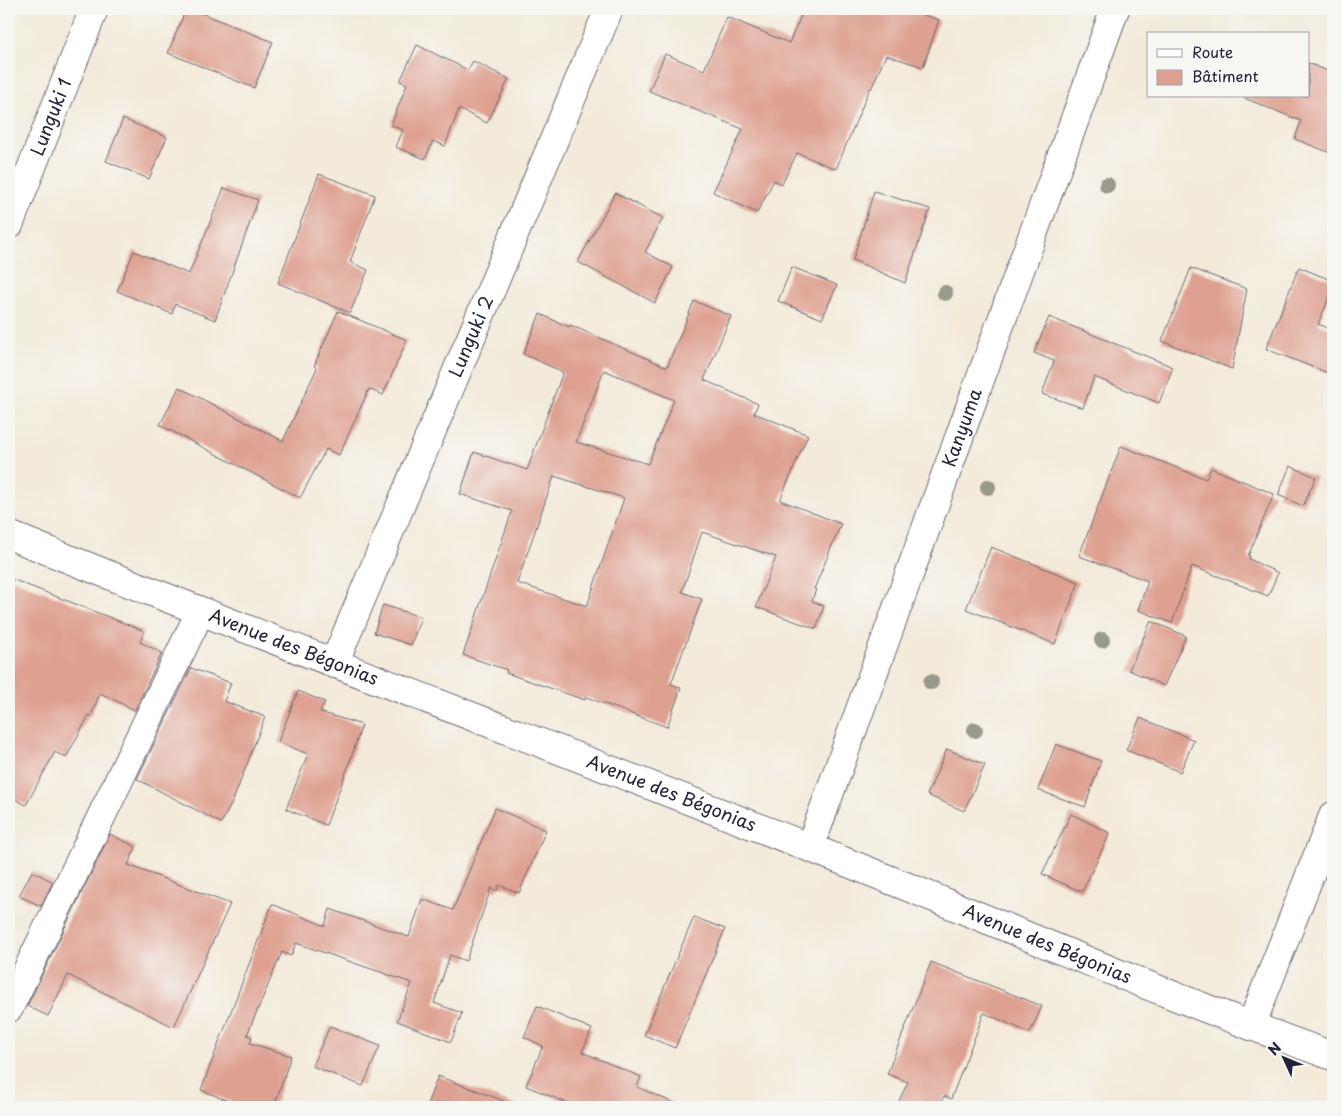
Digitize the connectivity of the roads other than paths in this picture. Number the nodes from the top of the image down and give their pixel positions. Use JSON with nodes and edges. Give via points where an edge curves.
{"nodes":[{"id":1,"x":94,"y":9,"type":"edge"},
{"id":2,"x":609,"y":9,"type":"edge"},
{"id":3,"x":1115,"y":9,"type":"edge"},
{"id":4,"x":9,"y":225,"type":"edge"},
{"id":5,"x":9,"y":536,"type":"edge"},
{"id":6,"x":200,"y":612,"type":"junction"},
{"id":7,"x":334,"y":664,"type":"junction"},
{"id":8,"x":1333,"y":816,"type":"edge"},
{"id":9,"x":810,"y":848,"type":"junction"},
{"id":10,"x":9,"y":1008,"type":"edge"},
{"id":11,"x":1251,"y":1026,"type":"junction"},
{"id":12,"x":1333,"y":1056,"type":"edge"}],
"edges":[{"from":1,"to":4,"type":"street","name":"Lunguki 1"},
{"from":2,"to":7,"type":"street","name":"Lunguki 2"},
{"from":3,"to":9,"type":"street","name":"Kanyuma"},
{"from":5,"to":6,"type":"street","name":"Avenue des Bégonias"},
{"from":6,"to":7,"type":"street","name":"Avenue des Bégonias"},
{"from":6,"to":10,"type":"street"},
{"from":7,"to":9,"type":"street","name":"Avenue des Bégonias"},
{"from":8,"to":11,"type":"street"},
{"from":9,"to":11,"type":"street","name":"Avenue des Bégonias"},
{"from":11,"to":12,"type":"street","name":"Avenue des Bégonias"}]}
